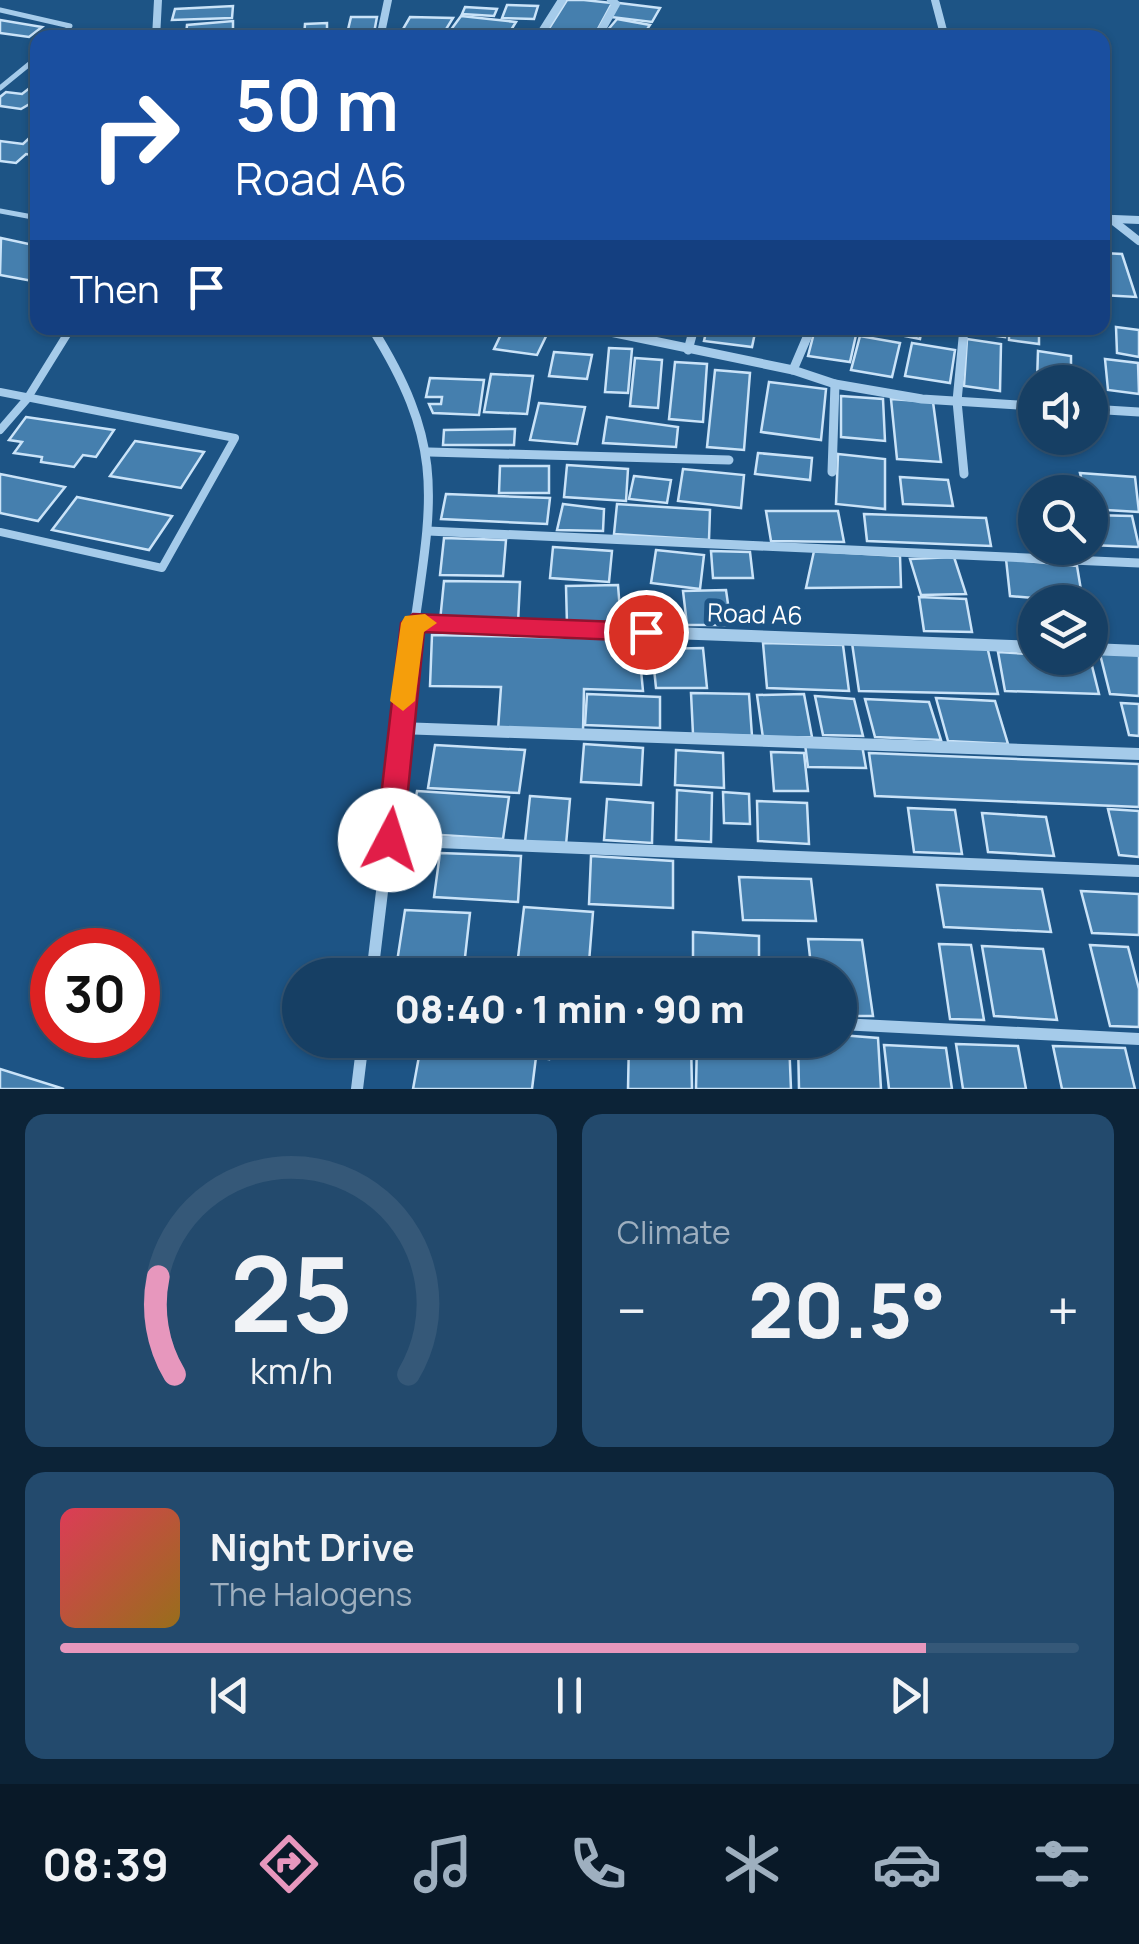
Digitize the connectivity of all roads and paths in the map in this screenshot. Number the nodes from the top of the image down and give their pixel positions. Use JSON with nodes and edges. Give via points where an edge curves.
{"nodes":[{"id":1,"x":158,"y":0,"type":"edge"},
{"id":2,"x":388,"y":0,"type":"edge"},
{"id":3,"x":562,"y":0,"type":"edge"},
{"id":4,"x":611,"y":0,"type":"edge"},
{"id":5,"x":935,"y":0,"type":"edge"},
{"id":6,"x":0,"y":10,"type":"edge"},
{"id":7,"x":67,"y":30,"type":"edge"},
{"id":8,"x":156,"y":30,"type":"edge"},
{"id":9,"x":382,"y":30,"type":"edge"},
{"id":10,"x":543,"y":30,"type":"edge"},
{"id":11,"x":601,"y":30,"type":"edge"},
{"id":12,"x":943,"y":30,"type":"edge"},
{"id":13,"x":30,"y":63,"type":"edge"},
{"id":14,"x":23,"y":69,"type":"junction"},
{"id":15,"x":30,"y":70,"type":"edge"},
{"id":16,"x":0,"y":88,"type":"edge"},
{"id":17,"x":0,"y":211,"type":"edge"},
{"id":18,"x":1110,"y":216,"type":"edge"},
{"id":19,"x":30,"y":217,"type":"edge"},
{"id":20,"x":1113,"y":218,"type":"junction"},
{"id":21,"x":1139,"y":220,"type":"edge"},
{"id":22,"x":1139,"y":241,"type":"edge"},
{"id":23,"x":67,"y":335,"type":"edge"},
{"id":24,"x":376,"y":335,"type":"edge"},
{"id":25,"x":622,"y":335,"type":"edge"},
{"id":26,"x":692,"y":335,"type":"edge"},
{"id":27,"x":808,"y":335,"type":"edge"},
{"id":28,"x":963,"y":335,"type":"edge"},
{"id":29,"x":688,"y":350,"type":"junction"},
{"id":30,"x":793,"y":370,"type":"junction"},
{"id":31,"x":835,"y":384,"type":"junction"},
{"id":32,"x":0,"y":392,"type":"edge"},
{"id":33,"x":27,"y":398,"type":"junction"},
{"id":34,"x":957,"y":401,"type":"junction"},
{"id":35,"x":1018,"y":405,"type":"edge"},
{"id":36,"x":1108,"y":410,"type":"edge"},
{"id":37,"x":1139,"y":412,"type":"edge"},
{"id":38,"x":0,"y":430,"type":"edge"},
{"id":39,"x":429,"y":452,"type":"junction"},
{"id":40,"x":730,"y":460,"type":"dead end"},
{"id":41,"x":832,"y":472,"type":"dead end"},
{"id":42,"x":964,"y":474,"type":"dead end"},
{"id":43,"x":428,"y":531,"type":"junction"},
{"id":44,"x":0,"y":532,"type":"edge"},
{"id":45,"x":1139,"y":563,"type":"edge"},
{"id":46,"x":413,"y":623,"type":"junction"},
{"id":47,"x":1018,"y":646,"type":"edge"},
{"id":48,"x":1108,"y":651,"type":"edge"},
{"id":49,"x":1139,"y":652,"type":"edge"},
{"id":50,"x":399,"y":728,"type":"junction"},
{"id":51,"x":1139,"y":754,"type":"edge"},
{"id":52,"x":390,"y":840,"type":"junction"},
{"id":53,"x":1139,"y":872,"type":"edge"},
{"id":54,"x":374,"y":958,"type":"edge"},
{"id":55,"x":857,"y":1025,"type":"edge"},
{"id":56,"x":1139,"y":1039,"type":"edge"},
{"id":57,"x":361,"y":1058,"type":"edge"},
{"id":58,"x":357,"y":1089,"type":"edge"}],
"edges":[{"from":1,"to":8,"type":"street"},
{"from":2,"to":9,"type":"street"},
{"from":3,"to":10,"type":"street"},
{"from":4,"to":11,"type":"street","via":[[616,4]]},
{"from":5,"to":12,"type":"street"},
{"from":6,"to":7,"type":"lane","via":[[70,26]]},
{"from":13,"to":14,"type":"lane"},
{"from":14,"to":15,"type":"lane"},
{"from":14,"to":16,"type":"lane"},
{"from":17,"to":19,"type":"lane"},
{"from":18,"to":20,"type":"street"},
{"from":20,"to":21,"type":"street"},
{"from":20,"to":22,"type":"street"},
{"from":23,"to":33,"type":"lane"},
{"from":24,"to":39,"type":"street","via":[[407,384]]},
{"from":25,"to":29,"type":"street"},
{"from":26,"to":29,"type":"street"},
{"from":27,"to":30,"type":"street"},
{"from":28,"to":34,"type":"street"},
{"from":29,"to":30,"type":"street"},
{"from":30,"to":31,"type":"street"},
{"from":31,"to":34,"type":"street"},
{"from":31,"to":41,"type":"street"},
{"from":32,"to":33,"type":"lane"},
{"from":33,"to":38,"type":"lane"},
{"from":33,"to":44,"type":"lane","via":[[235,438],[162,568]]},
{"from":34,"to":35,"type":"street"},
{"from":34,"to":42,"type":"street"},
{"from":36,"to":37,"type":"street"},
{"from":39,"to":40,"type":"street"},
{"from":39,"to":43,"type":"street"},
{"from":43,"to":45,"type":"street"},
{"from":43,"to":46,"type":"street"},
{"from":46,"to":47,"type":"street","name":"Road A6"},
{"from":46,"to":50,"type":"street"},
{"from":48,"to":49,"type":"street"},
{"from":50,"to":51,"type":"street"},
{"from":50,"to":52,"type":"street"},
{"from":52,"to":53,"type":"street"},
{"from":52,"to":54,"type":"street"},
{"from":55,"to":56,"type":"street"},
{"from":57,"to":58,"type":"street"}]}
